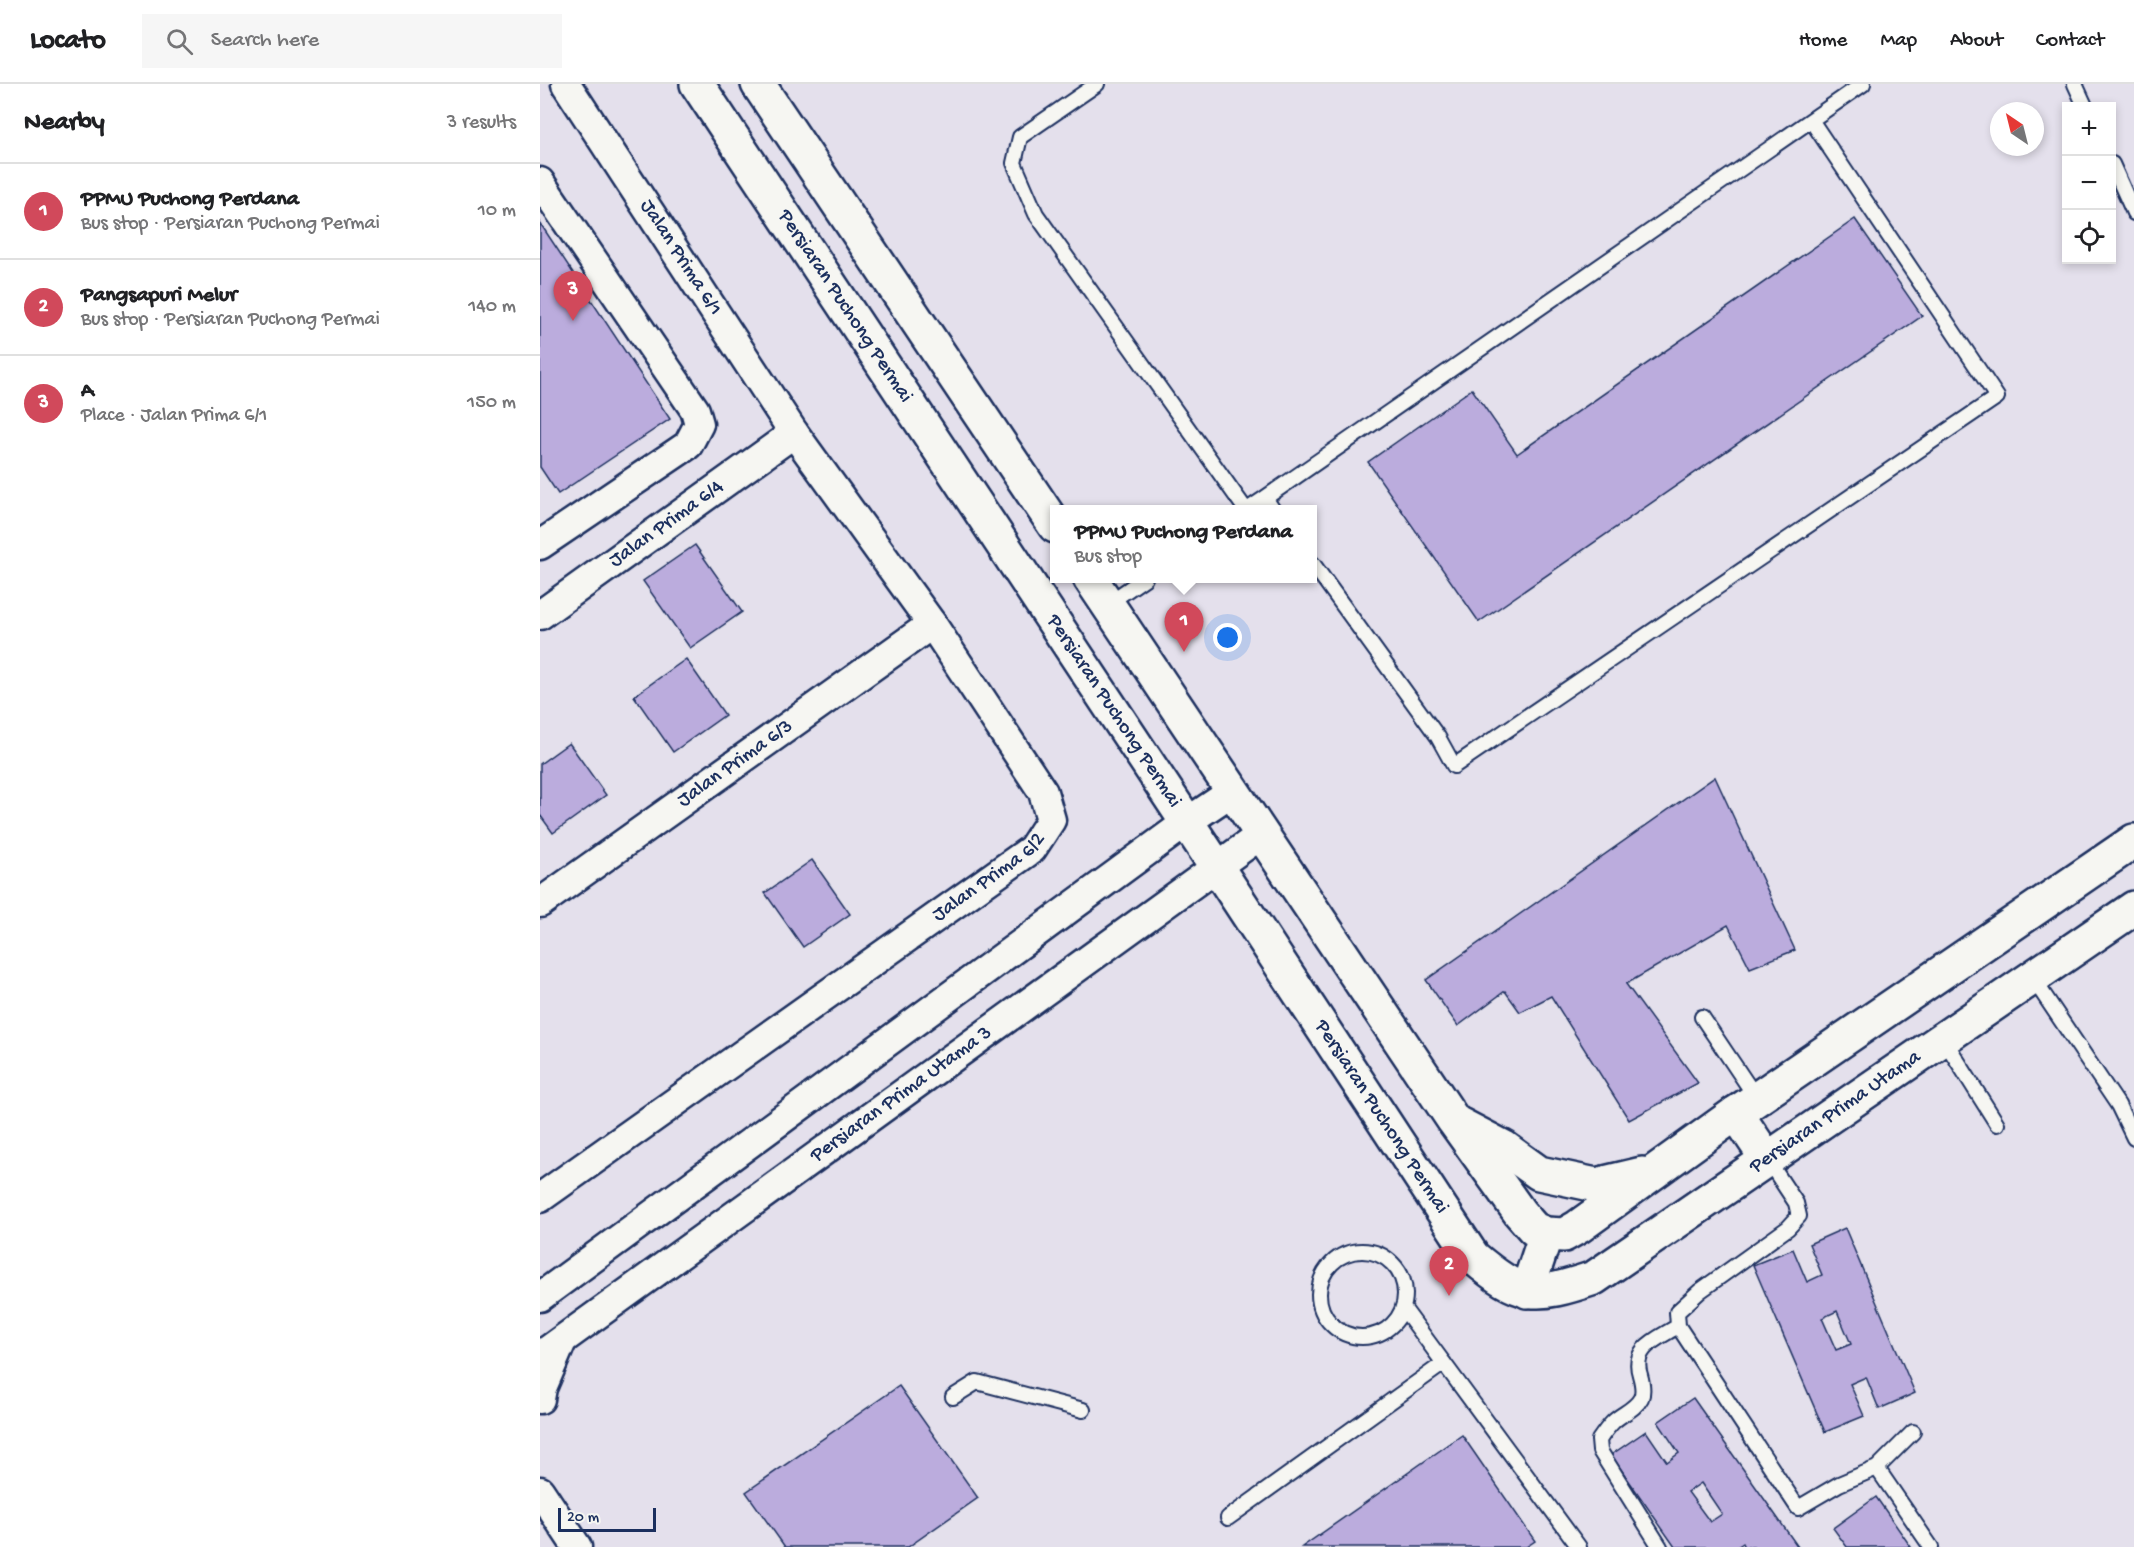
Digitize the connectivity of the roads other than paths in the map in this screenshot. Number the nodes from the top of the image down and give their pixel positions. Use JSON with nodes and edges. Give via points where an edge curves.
{"nodes":[{"id":1,"x":566,"y":84,"type":"edge"},
{"id":2,"x":697,"y":84,"type":"edge"},
{"id":3,"x":758,"y":84,"type":"edge"},
{"id":4,"x":1097,"y":84,"type":"edge"},
{"id":5,"x":1863,"y":84,"type":"edge"},
{"id":6,"x":2074,"y":84,"type":"edge"},
{"id":7,"x":2083,"y":102,"type":"edge"},
{"id":8,"x":1811,"y":120,"type":"junction"},
{"id":9,"x":2116,"y":173,"type":"edge"},
{"id":10,"x":540,"y":182,"type":"edge"},
{"id":11,"x":2134,"y":213,"type":"edge"},
{"id":12,"x":794,"y":433,"type":"junction"},
{"id":13,"x":1264,"y":498,"type":"junction"},
{"id":14,"x":1242,"y":505,"type":"edge"},
{"id":15,"x":1254,"y":505,"type":"edge"},
{"id":16,"x":1269,"y":505,"type":"edge"},
{"id":17,"x":1050,"y":519,"type":"edge"},
{"id":18,"x":540,"y":545,"type":"edge"},
{"id":19,"x":1317,"y":570,"type":"edge"},
{"id":20,"x":1130,"y":583,"type":"edge"},
{"id":21,"x":1099,"y":591,"type":"edge"},
{"id":22,"x":540,"y":615,"type":"edge"},
{"id":23,"x":932,"y":624,"type":"junction"},
{"id":24,"x":1233,"y":791,"type":"junction"},
{"id":25,"x":1187,"y":822,"type":"junction"},
{"id":26,"x":1262,"y":834,"type":"junction"},
{"id":27,"x":2134,"y":841,"type":"edge"},
{"id":28,"x":1216,"y":866,"type":"junction"},
{"id":29,"x":540,"y":903,"type":"edge"},
{"id":30,"x":2134,"y":908,"type":"edge"},
{"id":31,"x":2032,"y":977,"type":"junction"},
{"id":32,"x":1702,"y":1017,"type":"dead end"},
{"id":33,"x":1943,"y":1038,"type":"junction"},
{"id":34,"x":1747,"y":1106,"type":"junction"},
{"id":35,"x":1454,"y":1121,"type":"junction"},
{"id":36,"x":1997,"y":1124,"type":"dead end"},
{"id":37,"x":2134,"y":1138,"type":"edge"},
{"id":38,"x":1767,"y":1159,"type":"junction"},
{"id":39,"x":1655,"y":1171,"type":"junction"},
{"id":40,"x":540,"y":1198,"type":"edge"},
{"id":41,"x":1546,"y":1234,"type":"junction"},
{"id":42,"x":1527,"y":1291,"type":"junction"},
{"id":43,"x":540,"y":1297,"type":"edge"},
{"id":44,"x":1404,"y":1309,"type":"junction"},
{"id":45,"x":1678,"y":1326,"type":"junction"},
{"id":46,"x":551,"y":1349,"type":"edge"},
{"id":47,"x":1444,"y":1363,"type":"junction"},
{"id":48,"x":953,"y":1397,"type":"dead end"},
{"id":49,"x":540,"y":1399,"type":"edge"},
{"id":50,"x":1083,"y":1410,"type":"dead end"},
{"id":51,"x":1913,"y":1432,"type":"dead end"},
{"id":52,"x":1877,"y":1468,"type":"junction"},
{"id":53,"x":540,"y":1491,"type":"edge"},
{"id":54,"x":1228,"y":1518,"type":"dead end"},
{"id":55,"x":577,"y":1547,"type":"edge"},
{"id":56,"x":1579,"y":1547,"type":"edge"},
{"id":57,"x":1660,"y":1547,"type":"edge"},
{"id":58,"x":1931,"y":1547,"type":"edge"}],
"edges":[{"from":1,"to":12,"type":"street","name":"Jalan Prima 6/1"},
{"from":2,"to":25,"type":"main road","name":"Persiaran Puchong Permai"},
{"from":3,"to":17,"type":"main road"},
{"from":4,"to":14,"type":"lane","via":[[1020,137],[1014,163],[1036,214]]},
{"from":5,"to":8,"type":"lane"},
{"from":6,"to":7,"type":"lane"},
{"from":8,"to":13,"type":"lane"},
{"from":8,"to":19,"type":"lane","via":[[1997,397],[1454,766],[1438,737]]},
{"from":9,"to":11,"type":"lane"},
{"from":10,"to":18,"type":"street","via":[[695,410],[699,424],[688,445]]},
{"from":12,"to":22,"type":"street","name":"Jalan Prima 6/4"},
{"from":12,"to":23,"type":"street","name":"Jalan Prima 6/2"},
{"from":13,"to":15,"type":"lane"},
{"from":13,"to":16,"type":"lane"},
{"from":20,"to":21,"type":"lane"},
{"from":21,"to":24,"type":"main road"},
{"from":23,"to":29,"type":"street","name":"Jalan Prima 6/3"},
{"from":23,"to":40,"type":"street","name":"Jalan Prima 6/2","via":[[1043,792],[1051,820],[1032,849]]},
{"from":24,"to":25,"type":"street"},
{"from":24,"to":26,"type":"main road"},
{"from":25,"to":28,"type":"main road","name":"Persiaran Puchong Permai"},
{"from":25,"to":43,"type":"street"},
{"from":26,"to":28,"type":"street","name":"Persiaran Prima Utama 3"},
{"from":26,"to":35,"type":"main road"},
{"from":27,"to":34,"type":"main road"},
{"from":28,"to":42,"type":"main road","name":"Persiaran Puchong Permai","via":[[1473,1257],[1500,1279]]},
{"from":28,"to":46,"type":"street","name":"Persiaran Prima Utama 3"},
{"from":30,"to":31,"type":"main road","name":"Persiaran Prima Utama"},
{"from":31,"to":33,"type":"main road","name":"Persiaran Prima Utama"},
{"from":31,"to":37,"type":"lane","via":[[2118,1105]]},
{"from":32,"to":34,"type":"lane"},
{"from":33,"to":36,"type":"lane"},
{"from":33,"to":38,"type":"main road","name":"Persiaran Prima Utama"},
{"from":34,"to":38,"type":"main road"},
{"from":34,"to":39,"type":"main road"},
{"from":35,"to":39,"type":"main road","via":[[1539,1173],[1596,1185]]},
{"from":35,"to":41,"type":"main road","via":[[1520,1213],[1534,1229]]},
{"from":38,"to":42,"type":"main road","name":"Persiaran Prima Utama","via":[[1594,1278],[1557,1290]]},
{"from":38,"to":45,"type":"lane","via":[[1796,1203],[1799,1216],[1700,1291],[1677,1312]]},
{"from":39,"to":41,"type":"main road","via":[[1578,1227],[1564,1235]]},
{"from":41,"to":42,"type":"main road"},
{"from":44,"to":44,"type":"lane","via":[[1385,1332],[1356,1338],[1342,1334],[1322,1312],[1320,1283],[1336,1260],[1355,1252],[1376,1253],[1398,1269],[1404,1281]]},
{"from":44,"to":47,"type":"lane"},
{"from":45,"to":52,"type":"lane","via":[[1798,1508]]},
{"from":45,"to":57,"type":"lane","via":[[1638,1355],[1642,1396],[1635,1407],[1613,1421],[1599,1440],[1600,1451]]},
{"from":46,"to":49,"type":"street"},
{"from":47,"to":54,"type":"lane"},
{"from":47,"to":56,"type":"lane"},
{"from":48,"to":50,"type":"lane","via":[[977,1382]]},
{"from":51,"to":52,"type":"lane"},
{"from":52,"to":58,"type":"lane"},
{"from":53,"to":55,"type":"street"}]}
